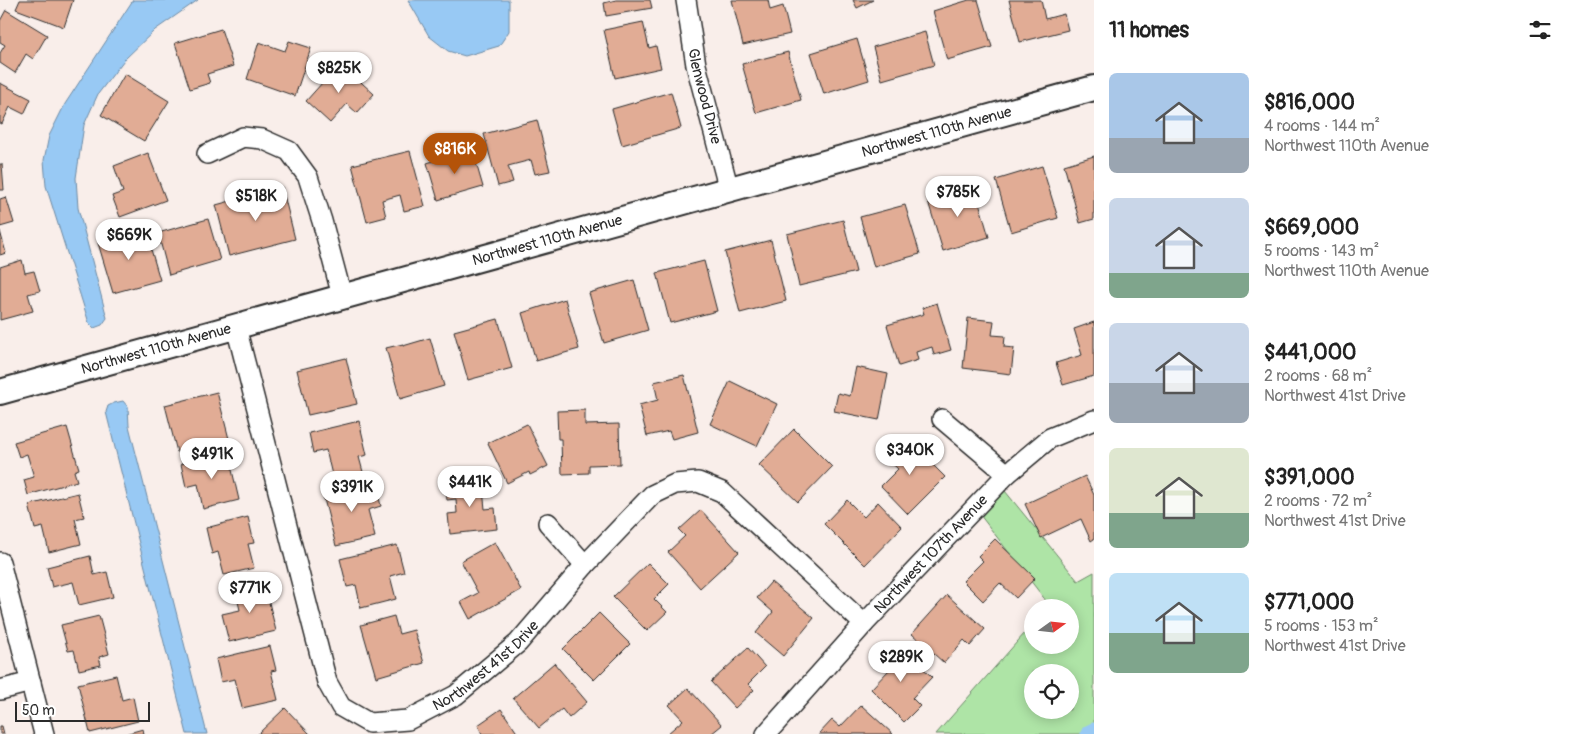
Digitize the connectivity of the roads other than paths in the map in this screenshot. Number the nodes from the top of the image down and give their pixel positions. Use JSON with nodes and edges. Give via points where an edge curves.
{"nodes":[{"id":1,"x":686,"y":0,"type":"edge"},
{"id":2,"x":1094,"y":88,"type":"edge"},
{"id":3,"x":207,"y":154,"type":"dead end"},
{"id":4,"x":729,"y":190,"type":"junction"},
{"id":5,"x":342,"y":296,"type":"junction"},
{"id":6,"x":236,"y":327,"type":"junction"},
{"id":7,"x":0,"y":392,"type":"edge"},
{"id":8,"x":942,"y":419,"type":"dead end"},
{"id":9,"x":1094,"y":420,"type":"edge"},
{"id":10,"x":1007,"y":474,"type":"junction"},
{"id":11,"x":548,"y":523,"type":"dead end"},
{"id":12,"x":0,"y":562,"type":"edge"},
{"id":13,"x":585,"y":565,"type":"junction"},
{"id":14,"x":864,"y":624,"type":"junction"},
{"id":15,"x":31,"y":682,"type":"junction"},
{"id":16,"x":0,"y":690,"type":"edge"},
{"id":17,"x":44,"y":734,"type":"edge"},
{"id":18,"x":766,"y":734,"type":"edge"}],
"edges":[{"from":1,"to":4,"type":"street","name":"Glenwood Drive","via":[[696,65]]},
{"from":2,"to":4,"type":"street","name":"Northwest 110th Avenue"},
{"from":3,"to":5,"type":"street","via":[[242,137],[262,139],[289,150],[308,177]]},
{"from":4,"to":5,"type":"street","name":"Northwest 110th Avenue"},
{"from":5,"to":6,"type":"street","name":"Northwest 110th Avenue"},
{"from":6,"to":7,"type":"street","name":"Northwest 110th Avenue"},
{"from":6,"to":13,"type":"street","name":"Northwest 41st Drive","via":[[327,682],[341,707],[369,723],[408,720],[456,695],[518,643]]},
{"from":8,"to":10,"type":"street"},
{"from":9,"to":10,"type":"street","name":"Northwest 107th Avenue","via":[[1050,438]]},
{"from":10,"to":14,"type":"street","name":"Northwest 107th Avenue"},
{"from":11,"to":13,"type":"street"},
{"from":12,"to":15,"type":"street"},
{"from":13,"to":14,"type":"street","name":"Northwest 41st Drive","via":[[652,495],[675,484],[698,482],[722,492]]},
{"from":14,"to":18,"type":"street","name":"Northwest 107th Avenue"},
{"from":15,"to":16,"type":"street"},
{"from":15,"to":17,"type":"street"}]}
